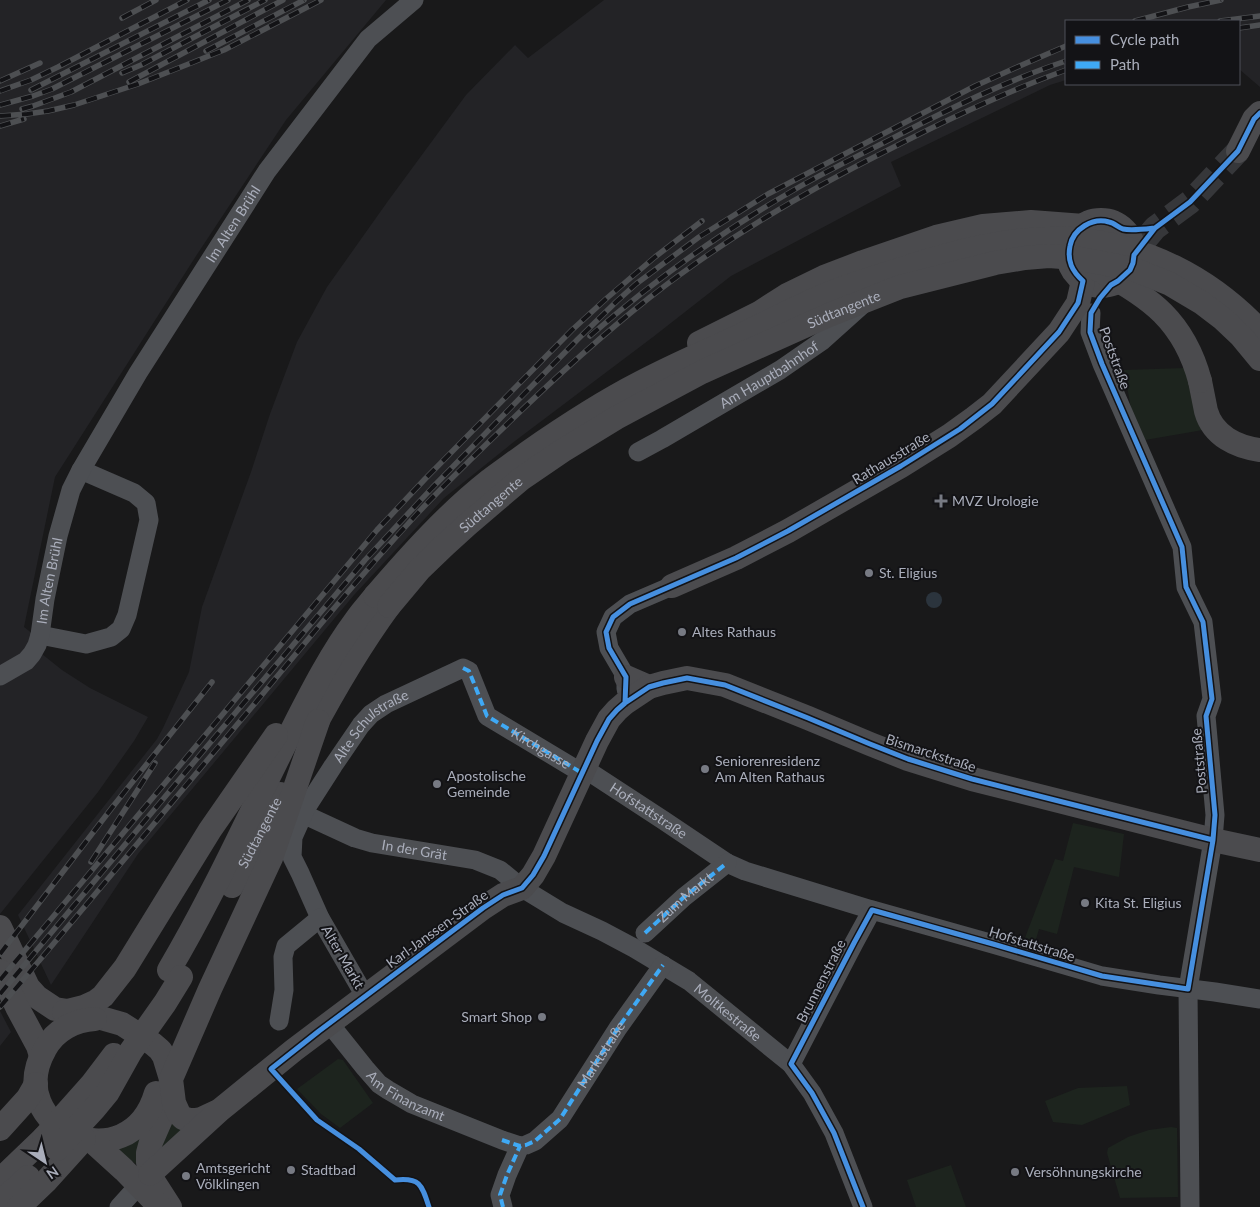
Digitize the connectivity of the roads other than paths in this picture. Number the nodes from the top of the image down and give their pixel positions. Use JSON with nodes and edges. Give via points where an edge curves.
{"nodes":[{"id":1,"x":414,"y":0,"type":"edge"},
{"id":2,"x":1260,"y":113,"type":"edge"},
{"id":3,"x":1238,"y":151,"type":"tunnel mouth"},
{"id":4,"x":1073,"y":225,"type":"junction"},
{"id":5,"x":1076,"y":267,"type":"junction"},
{"id":6,"x":1111,"y":285,"type":"junction"},
{"id":7,"x":1091,"y":312,"type":"junction"},
{"id":8,"x":1260,"y":331,"type":"edge"},
{"id":9,"x":1059,"y":332,"type":"junction"},
{"id":10,"x":1260,"y":359,"type":"edge"},
{"id":11,"x":640,"y":383,"type":"junction"},
{"id":12,"x":1260,"y":450,"type":"edge"},
{"id":13,"x":638,"y":452,"type":"dead end"},
{"id":14,"x":81,"y":470,"type":"junction"},
{"id":15,"x":672,"y":586,"type":"joint"},
{"id":16,"x":382,"y":601,"type":"junction"},
{"id":17,"x":40,"y":636,"type":"junction"},
{"id":18,"x":464,"y":668,"type":"joint"},
{"id":19,"x":0,"y":676,"type":"edge"},
{"id":20,"x":626,"y":677,"type":"junction"},
{"id":21,"x":648,"y":687,"type":"junction"},
{"id":22,"x":313,"y":690,"type":"junction"},
{"id":23,"x":624,"y":703,"type":"junction"},
{"id":24,"x":318,"y":721,"type":"junction"},
{"id":25,"x":583,"y":771,"type":"junction"},
{"id":26,"x":303,"y":814,"type":"junction"},
{"id":27,"x":1213,"y":840,"type":"junction"},
{"id":28,"x":1260,"y":850,"type":"edge"},
{"id":29,"x":727,"y":863,"type":"junction"},
{"id":30,"x":522,"y":888,"type":"junction"},
{"id":31,"x":872,"y":910,"type":"junction"},
{"id":32,"x":320,"y":918,"type":"junction"},
{"id":33,"x":0,"y":927,"type":"edge"},
{"id":34,"x":645,"y":933,"type":"dead end"},
{"id":35,"x":663,"y":966,"type":"junction"},
{"id":36,"x":0,"y":971,"type":"edge"},
{"id":37,"x":175,"y":973,"type":"junction"},
{"id":38,"x":1188,"y":989,"type":"junction"},
{"id":39,"x":365,"y":996,"type":"junction"},
{"id":40,"x":1260,"y":999,"type":"edge"},
{"id":41,"x":64,"y":1012,"type":"junction"},
{"id":42,"x":109,"y":1020,"type":"junction"},
{"id":43,"x":278,"y":1021,"type":"dead end"},
{"id":44,"x":329,"y":1023,"type":"junction"},
{"id":45,"x":138,"y":1035,"type":"junction"},
{"id":46,"x":40,"y":1056,"type":"junction"},
{"id":47,"x":791,"y":1064,"type":"junction"},
{"id":48,"x":171,"y":1079,"type":"junction"},
{"id":49,"x":36,"y":1084,"type":"junction"},
{"id":50,"x":220,"y":1110,"type":"junction"},
{"id":51,"x":0,"y":1128,"type":"edge"},
{"id":52,"x":88,"y":1140,"type":"junction"},
{"id":53,"x":519,"y":1142,"type":"junction"},
{"id":54,"x":51,"y":1143,"type":"junction"},
{"id":55,"x":137,"y":1177,"type":"junction"},
{"id":56,"x":0,"y":1180,"type":"edge"},
{"id":57,"x":0,"y":1203,"type":"edge"},
{"id":58,"x":19,"y":1207,"type":"edge"},
{"id":59,"x":119,"y":1207,"type":"edge"},
{"id":60,"x":160,"y":1207,"type":"edge"},
{"id":61,"x":170,"y":1207,"type":"edge"},
{"id":62,"x":503,"y":1207,"type":"edge"},
{"id":63,"x":863,"y":1207,"type":"edge"},
{"id":64,"x":1190,"y":1207,"type":"edge"}],
"edges":[{"from":1,"to":14,"type":"street","name":"Im Alten Brühl","via":[[368,39],[267,171],[138,373]]},
{"from":2,"to":3,"type":"main road"},
{"from":4,"to":5,"type":"main road","name":"Rathausstraße","via":[[1078,232],[1070,242],[1068,254]]},
{"from":4,"to":6,"type":"main road","name":"Rathausstraße","via":[[1108,221],[1134,238],[1130,270]]},
{"from":4,"to":11,"type":"main road","bridge":true,"via":[[1030,222],[983,226],[936,237],[863,262],[787,295],[759,313],[684,350]]},
{"from":5,"to":6,"type":"main road","via":[[1095,285]]},
{"from":5,"to":9,"type":"main road","name":"Rathausstraße","via":[[1078,302]]},
{"from":5,"to":10,"type":"main road","name":"Südtangente","bridge":true,"via":[[1133,269],[1170,284],[1223,319]]},
{"from":5,"to":12,"type":"main road","bridge":true,"via":[[1127,285],[1154,305],[1177,329],[1189,350],[1207,413],[1214,426],[1235,444]]},
{"from":5,"to":13,"type":"street","name":"Am Hauptbahnhof","via":[[1039,264],[961,267],[889,291],[863,304],[822,341],[780,370]]},
{"from":5,"to":16,"type":"main road","name":"Südtangente","bridge":true,"via":[[1049,256],[1025,258],[900,287],[702,372],[616,418],[521,480]]},
{"from":6,"to":7,"type":"main road","name":"Rathausstraße"},
{"from":7,"to":9,"type":"main road","name":"Rathausstraße","via":[[1085,321]]},
{"from":7,"to":27,"type":"street","name":"Poststraße","via":[[1090,332],[1182,547],[1186,587],[1202,622],[1212,699],[1206,716],[1215,815]]},
{"from":8,"to":11,"type":"main road","name":"Südtangente","bridge":true,"via":[[1217,292],[1163,261],[1099,243],[1071,239],[1030,240],[998,243],[945,256],[826,295]]},
{"from":9,"to":15,"type":"main road","name":"Rathausstraße","via":[[992,404],[950,436],[788,531]]},
{"from":11,"to":16,"type":"main road","name":"Südtangente","bridge":true,"via":[[560,430],[491,479],[434,530]]},
{"from":14,"to":17,"type":"street","name":"Im Alten Brühl","via":[[71,490],[58,536]]},
{"from":14,"to":17,"type":"street","name":"Im Alten Brühl","via":[[134,493],[146,504],[149,520],[127,615],[121,628],[111,637],[86,644]]},
{"from":15,"to":20,"type":"street","name":"Rathausstraße","via":[[630,604],[612,617],[606,632],[609,648]]},
{"from":16,"to":22,"type":"main road","name":"Südtangente","via":[[356,620]]},
{"from":16,"to":24,"type":"main road","name":"Südtangente","via":[[371,631]]},
{"from":17,"to":19,"type":"street","name":"Im Alten Brühl","via":[[26,661]]},
{"from":18,"to":25,"type":"street","name":"Kirchgasse","via":[[470,671],[487,716]]},
{"from":18,"to":26,"type":"street","name":"Alte Schulstraße","via":[[371,714]]},
{"from":20,"to":21,"type":"main road"},
{"from":20,"to":23,"type":"street"},
{"from":21,"to":23,"type":"main road"},
{"from":21,"to":27,"type":"main road","name":"Bismarckstraße","via":[[687,678],[725,685],[908,759],[972,779]]},
{"from":22,"to":37,"type":"main road","name":"Südtangente","via":[[204,907]]},
{"from":22,"to":41,"type":"main road","via":[[283,725],[210,830],[125,968],[95,1002]]},
{"from":23,"to":25,"type":"main road","via":[[597,741]]},
{"from":24,"to":37,"type":"main road","name":"Südtangente","via":[[196,953]]},
{"from":24,"to":48,"type":"main road","via":[[271,858]]},
{"from":25,"to":29,"type":"street","name":"Hofstattstraße"},
{"from":25,"to":30,"type":"main road","via":[[544,856]]},
{"from":26,"to":30,"type":"street","name":"In der Grät","via":[[372,843],[475,860],[500,870]]},
{"from":26,"to":32,"type":"street","name":"Alter Markt","via":[[293,837],[292,857]]},
{"from":27,"to":28,"type":"main road","name":"Bismarckstraße"},
{"from":27,"to":38,"type":"street","name":"Poststraße"},
{"from":29,"to":31,"type":"street","name":"Hofstattstraße"},
{"from":29,"to":34,"type":"street","name":"Zum Markt"},
{"from":30,"to":35,"type":"street","name":"Moltkestraße","via":[[563,914]]},
{"from":30,"to":39,"type":"main road","name":"Karl-Janssen-Straße","via":[[491,902]]},
{"from":31,"to":38,"type":"street","name":"Hofstattstraße","via":[[1102,976]]},
{"from":31,"to":47,"type":"street","name":"Brunnenstraße"},
{"from":32,"to":39,"type":"street","name":"Alter Markt"},
{"from":32,"to":43,"type":"street","name":"Alter Markt","via":[[286,946],[284,990]]},
{"from":33,"to":41,"type":"main road","via":[[28,987],[45,1004]]},
{"from":35,"to":47,"type":"street","name":"Moltkestraße","via":[[710,997]]},
{"from":35,"to":53,"type":"street","name":"Marktstraße","via":[[560,1118]]},
{"from":36,"to":46,"type":"main road"},
{"from":37,"to":54,"type":"main road","name":"Südtangente","bridge":true,"via":[[165,1003],[131,1051],[108,1092],[94,1109]]},
{"from":38,"to":40,"type":"street","name":"Hofstattstraße"},
{"from":38,"to":64,"type":"street","name":"Poststraße"},
{"from":39,"to":44,"type":"main road","name":"Karl-Janssen-Straße"},
{"from":41,"to":42,"type":"main road"},
{"from":42,"to":45,"type":"main road"},
{"from":42,"to":46,"type":"main road","via":[[81,1021],[67,1027],[50,1040]]},
{"from":44,"to":50,"type":"main road","name":"Karl-Janssen-Straße"},
{"from":44,"to":53,"type":"street","name":"Am Finanzamt","via":[[379,1084],[388,1090],[412,1104]]},
{"from":45,"to":48,"type":"main road","via":[[160,1050]]},
{"from":45,"to":52,"type":"main road","via":[[151,1051],[156,1065],[158,1083],[154,1100],[144,1119],[127,1132],[110,1139]]},
{"from":46,"to":49,"type":"main road"},
{"from":47,"to":63,"type":"street","name":"Moltkestraße","via":[[830,1125]]},
{"from":48,"to":50,"type":"main road","via":[[174,1103],[183,1118],[201,1119]]},
{"from":48,"to":55,"type":"main road","via":[[168,1102],[148,1153],[148,1162]]},
{"from":49,"to":51,"type":"main road","via":[[28,1098]]},
{"from":49,"to":52,"type":"main road","via":[[41,1103],[53,1122],[64,1131]]},
{"from":50,"to":55,"type":"main road","name":"Karl-Janssen-Straße"},
{"from":52,"to":55,"type":"main road"},
{"from":52,"to":58,"type":"main road"},
{"from":53,"to":62,"type":"street","via":[[500,1195]]},
{"from":54,"to":56,"type":"main road","name":"Südtangente"},
{"from":54,"to":57,"type":"main road","name":"Südtangente"},
{"from":55,"to":59,"type":"street","name":"Karl-Janssen-Straße"},
{"from":55,"to":60,"type":"main road"},
{"from":55,"to":61,"type":"main road"}]}
